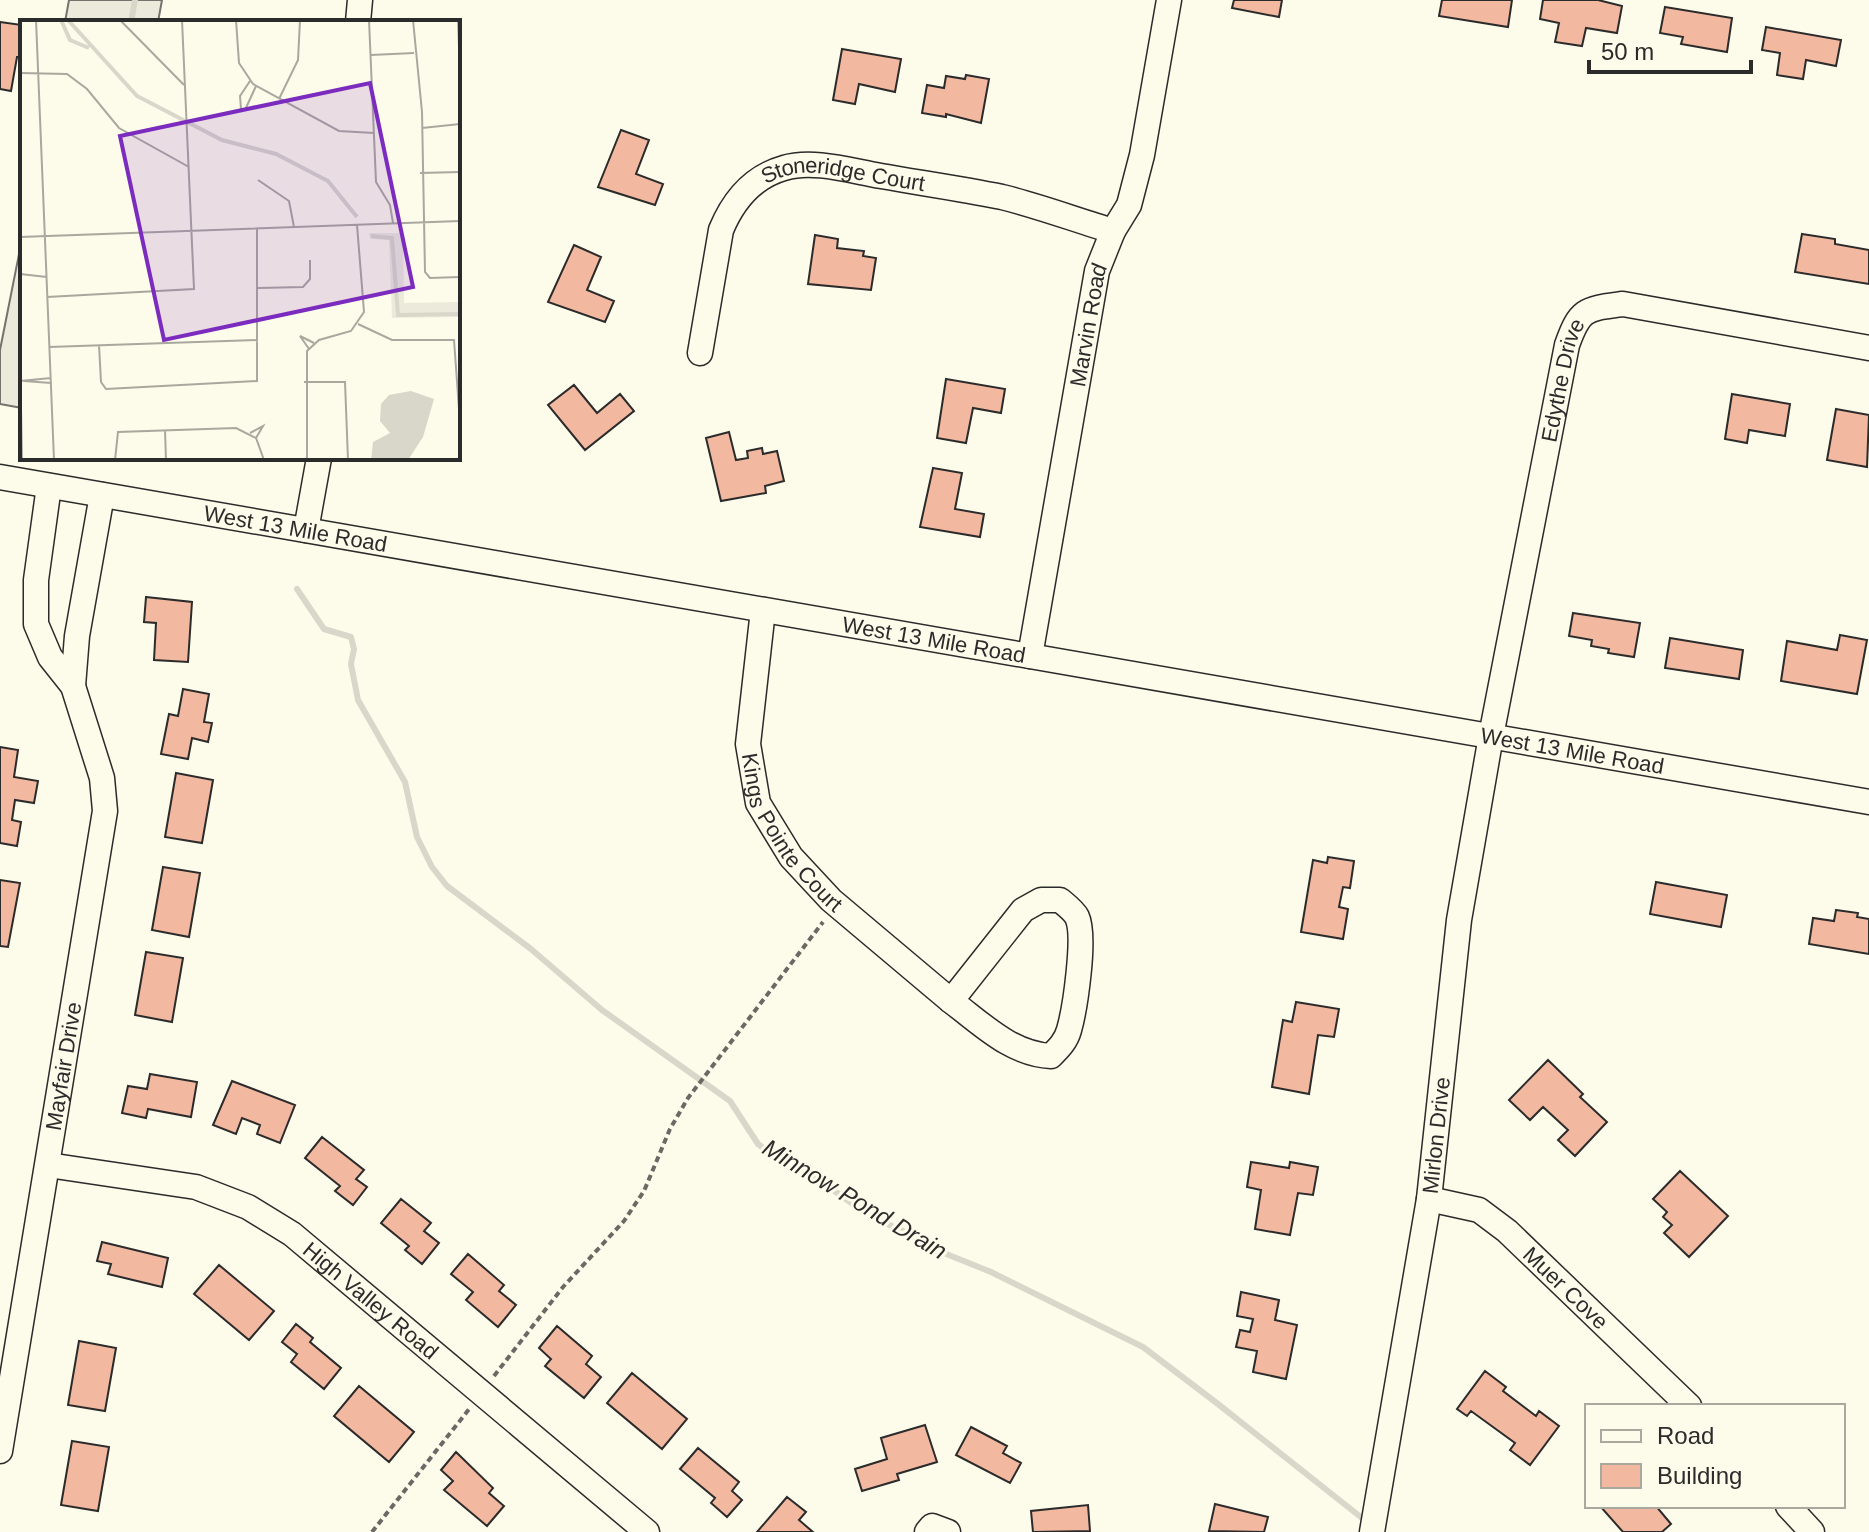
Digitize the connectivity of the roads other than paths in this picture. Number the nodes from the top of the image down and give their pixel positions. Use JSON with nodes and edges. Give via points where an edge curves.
{"nodes":[{"id":1,"x":360,"y":0,"type":"edge"},
{"id":2,"x":1169,"y":0,"type":"edge"},
{"id":3,"x":358,"y":20,"type":"edge"},
{"id":4,"x":1113,"y":231,"type":"junction"},
{"id":5,"x":1869,"y":348,"type":"edge"},
{"id":6,"x":700,"y":353,"type":"dead end"},
{"id":7,"x":319,"y":460,"type":"edge"},
{"id":8,"x":0,"y":477,"type":"edge"},
{"id":9,"x":49,"y":486,"type":"junction"},
{"id":10,"x":102,"y":495,"type":"junction"},
{"id":11,"x":306,"y":530,"type":"junction"},
{"id":12,"x":763,"y":610,"type":"junction"},
{"id":13,"x":1030,"y":656,"type":"junction"},
{"id":14,"x":73,"y":686,"type":"junction"},
{"id":15,"x":1491,"y":736,"type":"junction"},
{"id":16,"x":1869,"y":802,"type":"edge"},
{"id":17,"x":951,"y":1001,"type":"junction"},
{"id":18,"x":48,"y":1165,"type":"junction"},
{"id":19,"x":1429,"y":1199,"type":"junction"},
{"id":20,"x":1687,"y":1404,"type":"edge"},
{"id":21,"x":0,"y":1451,"type":"edge"},
{"id":22,"x":1790,"y":1508,"type":"edge"},
{"id":23,"x":647,"y":1532,"type":"edge"},
{"id":24,"x":927,"y":1532,"type":"edge"},
{"id":25,"x":948,"y":1532,"type":"edge"},
{"id":26,"x":1372,"y":1532,"type":"edge"},
{"id":27,"x":1812,"y":1532,"type":"edge"}],
"edges":[{"from":1,"to":3,"type":"street"},
{"from":2,"to":4,"type":"street","name":"Marvin Road","via":[[1142,155],[1129,205]]},
{"from":4,"to":6,"type":"street","name":"Stoneridge Court","via":[[1003,198],[850,171],[785,167],[746,189],[728,212]]},
{"from":4,"to":13,"type":"street","name":"Marvin Road","via":[[1097,271]]},
{"from":5,"to":15,"type":"street","name":"Edythe Drive","via":[[1623,304],[1591,309],[1575,321]]},
{"from":7,"to":11,"type":"street"},
{"from":8,"to":9,"type":"street","name":"West 13 Mile Road"},
{"from":9,"to":10,"type":"street","name":"West 13 Mile Road"},
{"from":9,"to":14,"type":"street","name":"Mayfair Drive","via":[[36,580],[36,624],[50,657]]},
{"from":10,"to":11,"type":"street","name":"West 13 Mile Road"},
{"from":10,"to":14,"type":"street","name":"Mayfair Drive"},
{"from":11,"to":12,"type":"street","name":"West 13 Mile Road"},
{"from":12,"to":13,"type":"street","name":"West 13 Mile Road"},
{"from":12,"to":17,"type":"street","name":"Kings Pointe Court","via":[[748,744],[758,803],[791,857],[837,905]]},
{"from":13,"to":15,"type":"street","name":"West 13 Mile Road"},
{"from":14,"to":18,"type":"street","name":"Mayfair Drive","via":[[102,778],[105,811]]},
{"from":15,"to":16,"type":"street","name":"West 13 Mile Road"},
{"from":15,"to":19,"type":"street","name":"Mirlon Drive","via":[[1459,920]]},
{"from":17,"to":17,"type":"street","name":"Kings Pointe Court","via":[[1019,1050],[1051,1056],[1069,1030],[1081,931],[1077,915],[1060,900],[1041,900],[1023,910]]},
{"from":18,"to":21,"type":"street","name":"Mayfair Drive"},
{"from":18,"to":23,"type":"street","name":"High Valley Road","via":[[196,1187],[248,1207],[292,1234]]},
{"from":19,"to":20,"type":"street","name":"Muer Cove","via":[[1479,1210],[1507,1231]]},
{"from":19,"to":26,"type":"street","name":"Mirlon Drive"},
{"from":22,"to":27,"type":"street"},
{"from":24,"to":25,"type":"street","via":[[932,1526]]}]}
